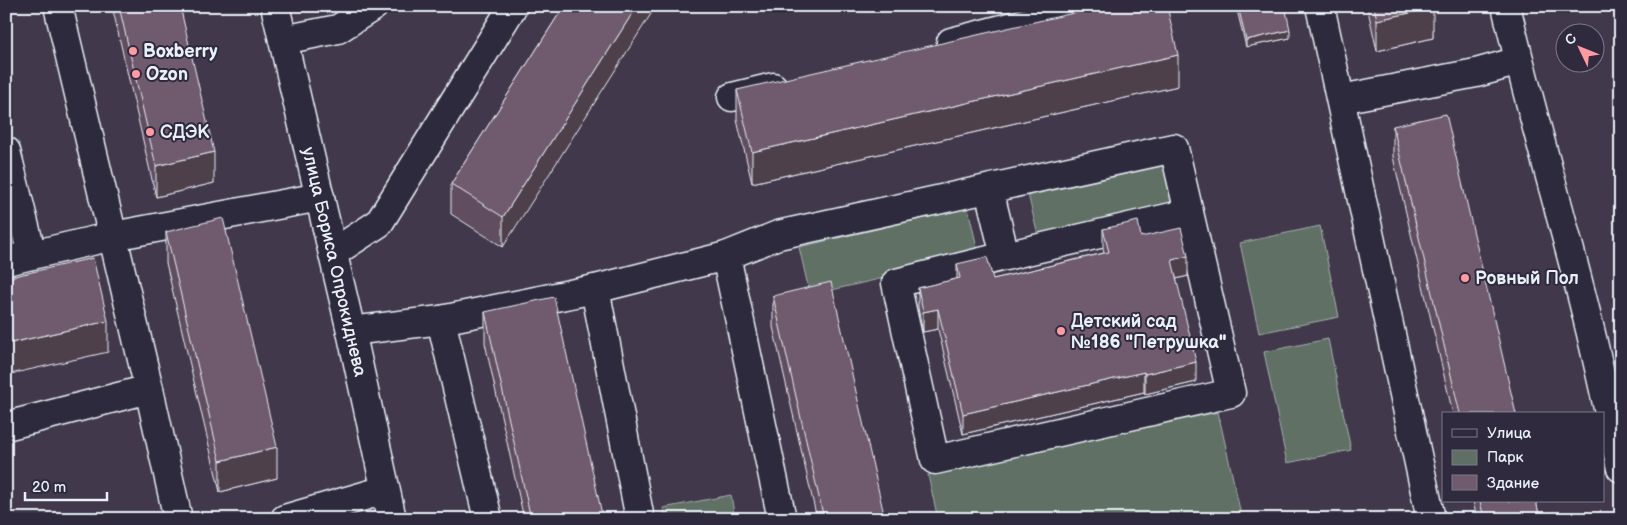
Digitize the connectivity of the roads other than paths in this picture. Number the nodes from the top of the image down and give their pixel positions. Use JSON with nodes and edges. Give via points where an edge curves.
{"nodes":[{"id":1,"x":58,"y":6,"type":"edge"},
{"id":2,"x":275,"y":6,"type":"edge"},
{"id":3,"x":374,"y":6,"type":"edge"},
{"id":4,"x":513,"y":6,"type":"edge"},
{"id":5,"x":1092,"y":6,"type":"edge"},
{"id":6,"x":1320,"y":6,"type":"edge"},
{"id":7,"x":1506,"y":6,"type":"edge"},
{"id":8,"x":283,"y":40,"type":"junction"},
{"id":9,"x":931,"y":47,"type":"edge"},
{"id":10,"x":1519,"y":61,"type":"junction"},
{"id":11,"x":799,"y":80,"type":"edge"},
{"id":12,"x":732,"y":97,"type":"dead end"},
{"id":13,"x":1341,"y":100,"type":"junction"},
{"id":14,"x":6,"y":151,"type":"edge"},
{"id":15,"x":989,"y":190,"type":"junction"},
{"id":16,"x":320,"y":196,"type":"junction"},
{"id":17,"x":1189,"y":213,"type":"junction"},
{"id":18,"x":113,"y":236,"type":"junction"},
{"id":19,"x":333,"y":253,"type":"junction"},
{"id":20,"x":726,"y":256,"type":"junction"},
{"id":21,"x":1005,"y":256,"type":"junction"},
{"id":22,"x":18,"y":258,"type":"edge"},
{"id":23,"x":595,"y":290,"type":"junction"},
{"id":24,"x":441,"y":320,"type":"junction"},
{"id":25,"x":351,"y":331,"type":"junction"},
{"id":26,"x":1611,"y":371,"type":"edge"},
{"id":27,"x":149,"y":389,"type":"junction"},
{"id":28,"x":6,"y":426,"type":"edge"},
{"id":29,"x":1621,"y":468,"type":"edge"},
{"id":30,"x":385,"y":490,"type":"junction"},
{"id":31,"x":178,"y":519,"type":"edge"},
{"id":32,"x":285,"y":519,"type":"edge"},
{"id":33,"x":392,"y":519,"type":"edge"},
{"id":34,"x":488,"y":519,"type":"edge"},
{"id":35,"x":640,"y":519,"type":"edge"},
{"id":36,"x":782,"y":519,"type":"edge"},
{"id":37,"x":1431,"y":519,"type":"edge"}],
"edges":[{"from":1,"to":18,"type":"street"},
{"from":2,"to":8,"type":"street","name":"улица Бориса Опрокиднева"},
{"from":3,"to":8,"type":"street","via":[[338,29]]},
{"from":4,"to":19,"type":"street","via":[[379,223]]},
{"from":5,"to":9,"type":"street"},
{"from":6,"to":13,"type":"street"},
{"from":7,"to":10,"type":"street"},
{"from":8,"to":16,"type":"street","name":"улица Бориса Опрокиднева"},
{"from":10,"to":13,"type":"street","via":[[1476,73]]},
{"from":10,"to":26,"type":"street","via":[[1580,290]]},
{"from":11,"to":12,"type":"street"},
{"from":13,"to":37,"type":"street"},
{"from":14,"to":22,"type":"street","via":[[32,255]]},
{"from":15,"to":17,"type":"street","via":[[1174,148]]},
{"from":15,"to":20,"type":"street","via":[[778,235]]},
{"from":15,"to":21,"type":"street"},
{"from":16,"to":18,"type":"street"},
{"from":16,"to":19,"type":"street","name":"улица Бориса Опрокиднева"},
{"from":17,"to":21,"type":"street"},
{"from":17,"to":21,"type":"street","via":[[1231,393],[935,460],[896,283]]},
{"from":18,"to":22,"type":"street"},
{"from":18,"to":27,"type":"street"},
{"from":19,"to":25,"type":"street","name":"улица Бориса Опрокиднева"},
{"from":20,"to":23,"type":"street"},
{"from":20,"to":36,"type":"street"},
{"from":23,"to":24,"type":"street"},
{"from":23,"to":35,"type":"street"},
{"from":24,"to":25,"type":"street"},
{"from":24,"to":34,"type":"street"},
{"from":25,"to":30,"type":"street","name":"улица Бориса Опрокиднева"},
{"from":26,"to":29,"type":"street"},
{"from":27,"to":28,"type":"street"},
{"from":27,"to":31,"type":"street"},
{"from":30,"to":32,"type":"street"},
{"from":30,"to":33,"type":"street","name":"улица Бориса Опрокиднева"}]}
